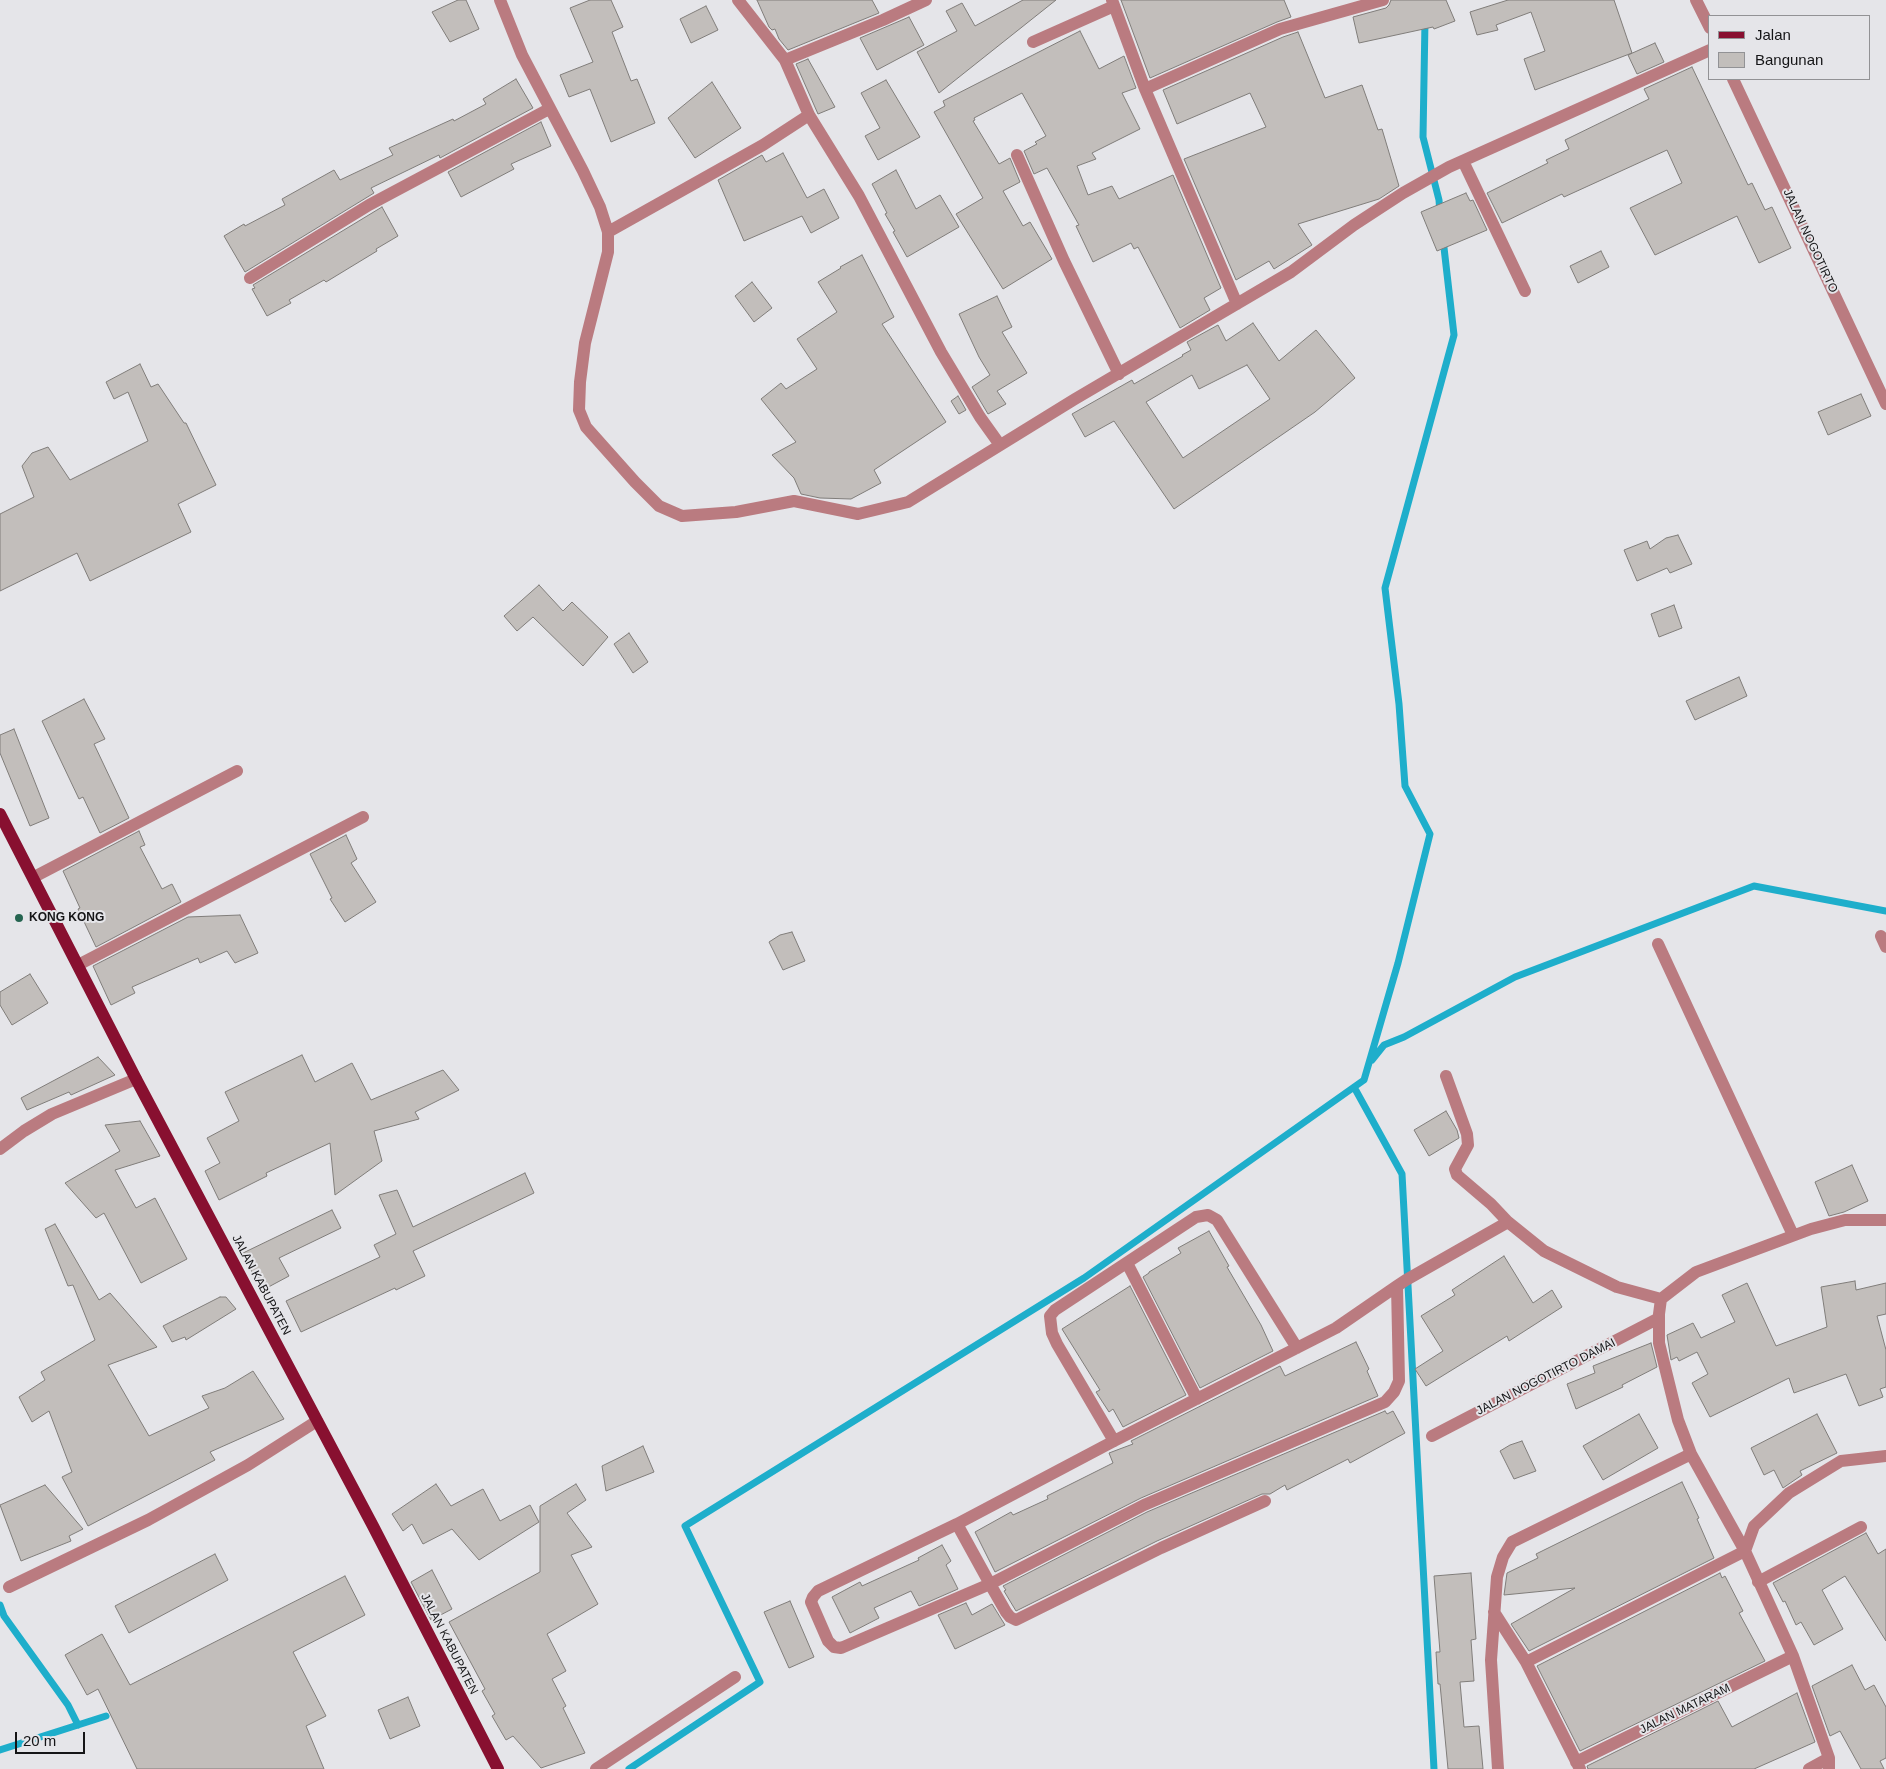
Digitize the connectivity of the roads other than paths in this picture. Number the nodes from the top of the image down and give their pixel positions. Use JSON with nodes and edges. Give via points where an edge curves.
{"nodes":[{"id":1,"x":500,"y":0,"type":"edge"},
{"id":2,"x":738,"y":0,"type":"edge"},
{"id":3,"x":926,"y":0,"type":"edge"},
{"id":4,"x":1382,"y":0,"type":"edge"},
{"id":5,"x":1696,"y":0,"type":"edge"},
{"id":6,"x":1113,"y":3,"type":"edge"},
{"id":7,"x":1708,"y":24,"type":"edge"},
{"id":8,"x":1033,"y":42,"type":"dead end"},
{"id":9,"x":1708,"y":51,"type":"edge"},
{"id":10,"x":785,"y":60,"type":"junction"},
{"id":11,"x":1733,"y":80,"type":"edge"},
{"id":12,"x":1145,"y":89,"type":"junction"},
{"id":13,"x":549,"y":109,"type":"junction"},
{"id":14,"x":809,"y":115,"type":"junction"},
{"id":15,"x":1017,"y":155,"type":"dead end"},
{"id":16,"x":1463,"y":161,"type":"junction"},
{"id":17,"x":608,"y":232,"type":"junction"},
{"id":18,"x":250,"y":278,"type":"dead end"},
{"id":19,"x":1525,"y":292,"type":"dead end"},
{"id":20,"x":1237,"y":304,"type":"junction"},
{"id":21,"x":1119,"y":374,"type":"junction"},
{"id":22,"x":1886,"y":404,"type":"edge"},
{"id":23,"x":1000,"y":445,"type":"junction"},
{"id":24,"x":237,"y":770,"type":"dead end"},
{"id":25,"x":0,"y":814,"type":"edge"},
{"id":26,"x":363,"y":816,"type":"dead end"},
{"id":27,"x":34,"y":877,"type":"junction"},
{"id":28,"x":1658,"y":944,"type":"dead end"},
{"id":29,"x":78,"y":965,"type":"junction"},
{"id":30,"x":1446,"y":1076,"type":"dead end"},
{"id":31,"x":136,"y":1079,"type":"junction"},
{"id":32,"x":0,"y":1149,"type":"edge"},
{"id":33,"x":1886,"y":1220,"type":"edge"},
{"id":34,"x":1508,"y":1222,"type":"junction"},
{"id":35,"x":1793,"y":1235,"type":"junction"},
{"id":36,"x":1127,"y":1263,"type":"junction"},
{"id":37,"x":1402,"y":1283,"type":"junction"},
{"id":38,"x":1662,"y":1299,"type":"junction"},
{"id":39,"x":1659,"y":1318,"type":"junction"},
{"id":40,"x":1297,"y":1348,"type":"junction"},
{"id":41,"x":1197,"y":1399,"type":"junction"},
{"id":42,"x":317,"y":1421,"type":"junction"},
{"id":43,"x":1432,"y":1436,"type":"dead end"},
{"id":44,"x":1114,"y":1441,"type":"junction"},
{"id":45,"x":1691,"y":1454,"type":"junction"},
{"id":46,"x":1886,"y":1456,"type":"edge"},
{"id":47,"x":1265,"y":1501,"type":"dead end"},
{"id":48,"x":957,"y":1524,"type":"junction"},
{"id":49,"x":1861,"y":1528,"type":"dead end"},
{"id":50,"x":1745,"y":1551,"type":"junction"},
{"id":51,"x":1758,"y":1582,"type":"junction"},
{"id":52,"x":990,"y":1584,"type":"junction"},
{"id":53,"x":9,"y":1587,"type":"dead end"},
{"id":54,"x":1494,"y":1612,"type":"junction"},
{"id":55,"x":1793,"y":1656,"type":"junction"},
{"id":56,"x":1526,"y":1662,"type":"junction"},
{"id":57,"x":735,"y":1677,"type":"dead end"},
{"id":58,"x":1829,"y":1763,"type":"edge"},
{"id":59,"x":1578,"y":1766,"type":"edge"},
{"id":60,"x":498,"y":1769,"type":"edge"},
{"id":61,"x":596,"y":1769,"type":"edge"},
{"id":62,"x":1498,"y":1769,"type":"edge"},
{"id":63,"x":1809,"y":1769,"type":"edge"}],
"edges":[{"from":1,"to":13,"type":"street"},
{"from":2,"to":10,"type":"street"},
{"from":3,"to":10,"type":"street"},
{"from":4,"to":12,"type":"street","via":[[1280,29]]},
{"from":5,"to":7,"type":"street"},
{"from":6,"to":8,"type":"street"},
{"from":6,"to":12,"type":"street"},
{"from":9,"to":16,"type":"street"},
{"from":10,"to":14,"type":"street"},
{"from":11,"to":22,"type":"street","name":"JALAN NOGOTIRTO"},
{"from":12,"to":20,"type":"street"},
{"from":13,"to":17,"type":"street","via":[[590,185]]},
{"from":13,"to":18,"type":"street","via":[[369,205]]},
{"from":14,"to":17,"type":"street","via":[[763,145]]},
{"from":14,"to":23,"type":"street","via":[[859,196],[941,352]]},
{"from":15,"to":21,"type":"street"},
{"from":16,"to":19,"type":"street"},
{"from":16,"to":20,"type":"street","via":[[1403,193],[1291,272]]},
{"from":17,"to":23,"type":"street","via":[[608,252],[585,343],[579,410],[586,427],[659,506],[682,516],[736,512],[794,501],[858,514],[908,502]]},
{"from":20,"to":21,"type":"street"},
{"from":21,"to":23,"type":"street"},
{"from":24,"to":27,"type":"street"},
{"from":25,"to":27,"type":"main road","name":"JALAN KABUPATEN"},
{"from":26,"to":29,"type":"street"},
{"from":27,"to":29,"type":"main road","name":"JALAN KABUPATEN"},
{"from":28,"to":35,"type":"street"},
{"from":29,"to":31,"type":"main road","name":"JALAN KABUPATEN"},
{"from":30,"to":34,"type":"street","via":[[1467,1134],[1468,1145],[1455,1173]]},
{"from":31,"to":32,"type":"street","via":[[52,1114]]},
{"from":31,"to":42,"type":"main road","name":"JALAN KABUPATEN"},
{"from":33,"to":35,"type":"street","via":[[1844,1220]]},
{"from":34,"to":37,"type":"street"},
{"from":34,"to":38,"type":"street","via":[[1556,1259],[1617,1287]]},
{"from":35,"to":38,"type":"street","via":[[1696,1272]]},
{"from":36,"to":40,"type":"street","via":[[1196,1217],[1208,1216],[1217,1220]]},
{"from":36,"to":41,"type":"street"},
{"from":36,"to":44,"type":"street","via":[[1050,1316],[1057,1344]]},
{"from":37,"to":40,"type":"street","via":[[1336,1328]]},
{"from":37,"to":52,"type":"street","via":[[1399,1380],[1385,1402],[1144,1505]]},
{"from":38,"to":39,"type":"street"},
{"from":39,"to":43,"type":"street","name":"JALAN NOGOTIRTO DAMAI"},
{"from":39,"to":45,"type":"street","via":[[1659,1342],[1678,1420]]},
{"from":40,"to":41,"type":"street"},
{"from":41,"to":44,"type":"street"},
{"from":42,"to":53,"type":"street","via":[[248,1465],[164,1511]]},
{"from":42,"to":60,"type":"main road","name":"JALAN KABUPATEN"},
{"from":44,"to":48,"type":"street"},
{"from":45,"to":50,"type":"street"},
{"from":45,"to":54,"type":"street","via":[[1512,1542],[1502,1556]]},
{"from":46,"to":50,"type":"street","via":[[1841,1461],[1789,1493],[1754,1526]]},
{"from":47,"to":52,"type":"street","via":[[1016,1620],[1010,1618]]},
{"from":48,"to":52,"type":"street"},
{"from":48,"to":52,"type":"street","via":[[818,1591],[811,1602],[828,1641],[841,1648]]},
{"from":49,"to":51,"type":"street"},
{"from":50,"to":51,"type":"street"},
{"from":50,"to":56,"type":"street"},
{"from":51,"to":55,"type":"street"},
{"from":54,"to":56,"type":"street"},
{"from":54,"to":62,"type":"street","via":[[1491,1660]]},
{"from":55,"to":58,"type":"street"},
{"from":55,"to":59,"type":"street","name":"JALAN MATARAM"},
{"from":56,"to":59,"type":"street"},
{"from":57,"to":61,"type":"street"},
{"from":58,"to":63,"type":"street"}]}
